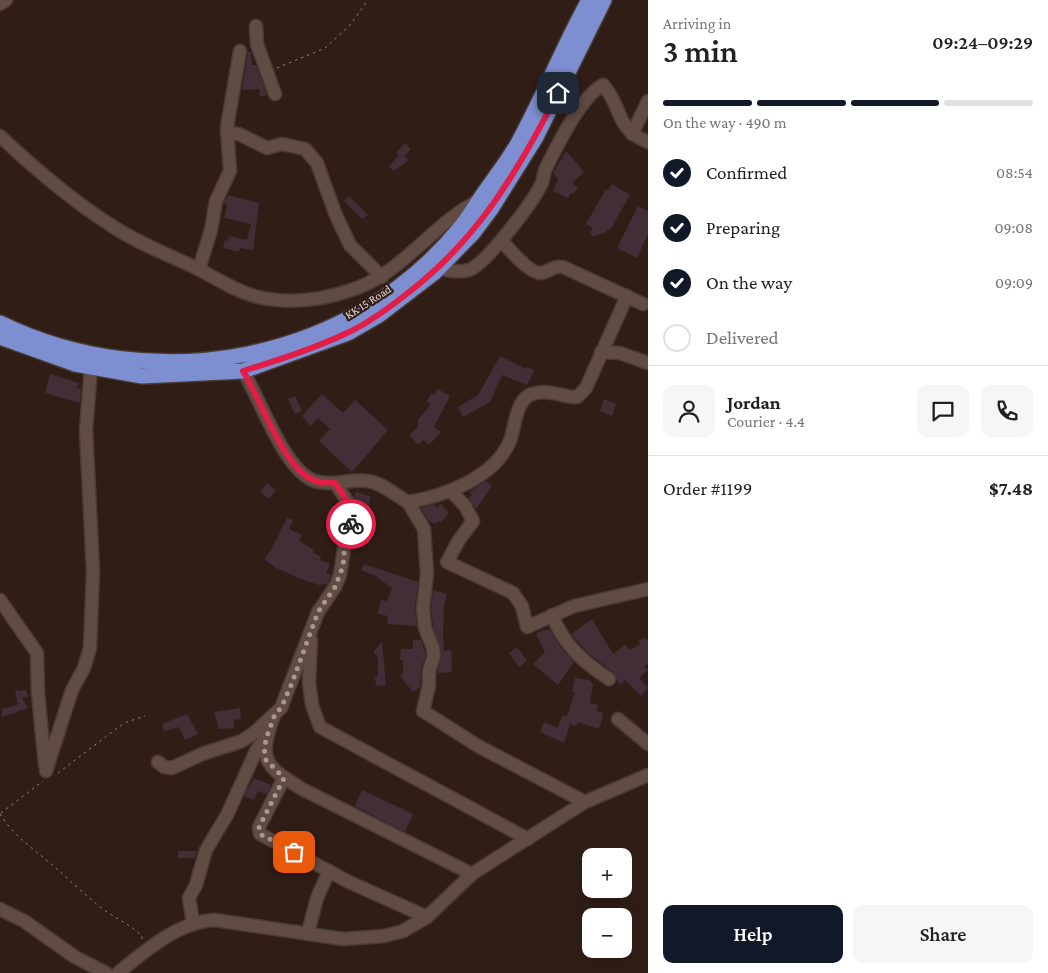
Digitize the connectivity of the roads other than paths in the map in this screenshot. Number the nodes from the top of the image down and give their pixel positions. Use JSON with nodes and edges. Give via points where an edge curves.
{"nodes":[{"id":1,"x":6,"y":0,"type":"edge"},
{"id":2,"x":589,"y":0,"type":"edge"},
{"id":3,"x":604,"y":0,"type":"edge"},
{"id":4,"x":0,"y":4,"type":"edge"},
{"id":5,"x":256,"y":26,"type":"dead end"},
{"id":6,"x":240,"y":51,"type":"dead end"},
{"id":7,"x":275,"y":94,"type":"dead end"},
{"id":8,"x":648,"y":101,"type":"edge"},
{"id":9,"x":227,"y":133,"type":"junction"},
{"id":10,"x":632,"y":134,"type":"junction"},
{"id":11,"x":0,"y":136,"type":"edge"},
{"id":12,"x":648,"y":142,"type":"edge"},
{"id":13,"x":480,"y":200,"type":"junction"},
{"id":14,"x":502,"y":241,"type":"junction"},
{"id":15,"x":439,"y":268,"type":"junction"},
{"id":16,"x":199,"y":270,"type":"junction"},
{"id":17,"x":382,"y":276,"type":"junction"},
{"id":18,"x":627,"y":296,"type":"junction"},
{"id":19,"x":643,"y":304,"type":"dead end"},
{"id":20,"x":0,"y":322,"type":"edge"},
{"id":21,"x":0,"y":337,"type":"edge"},
{"id":22,"x":601,"y":352,"type":"junction"},
{"id":23,"x":648,"y":363,"type":"edge"},
{"id":24,"x":91,"y":367,"type":"junction"},
{"id":25,"x":243,"y":371,"type":"junction"},
{"id":26,"x":335,"y":483,"type":"junction"},
{"id":27,"x":450,"y":491,"type":"junction"},
{"id":28,"x":408,"y":502,"type":"junction"},
{"id":29,"x":648,"y":589,"type":"edge"},
{"id":30,"x":0,"y":600,"type":"edge"},
{"id":31,"x":552,"y":615,"type":"junction"},
{"id":32,"x":311,"y":635,"type":"junction"},
{"id":33,"x":609,"y":679,"type":"dead end"},
{"id":34,"x":275,"y":714,"type":"junction"},
{"id":35,"x":618,"y":720,"type":"dead end"},
{"id":36,"x":268,"y":733,"type":"junction"},
{"id":37,"x":648,"y":744,"type":"edge"},
{"id":38,"x":158,"y":762,"type":"dead end"},
{"id":39,"x":648,"y":775,"type":"edge"},
{"id":40,"x":284,"y":778,"type":"junction"},
{"id":41,"x":585,"y":802,"type":"junction"},
{"id":42,"x":528,"y":839,"type":"junction"},
{"id":43,"x":329,"y":871,"type":"junction"},
{"id":44,"x":472,"y":874,"type":"junction"},
{"id":45,"x":0,"y":909,"type":"edge"},
{"id":46,"x":427,"y":917,"type":"junction"},
{"id":47,"x":193,"y":923,"type":"junction"},
{"id":48,"x":308,"y":933,"type":"junction"},
{"id":49,"x":106,"y":973,"type":"edge"},
{"id":50,"x":118,"y":973,"type":"edge"}],
"edges":[{"from":1,"to":4,"type":"street"},
{"from":2,"to":13,"type":"highway","name":"KK 15 Road","via":[[520,139]]},
{"from":3,"to":15,"type":"highway","name":"KK 15 Road","via":[[514,175],[473,233]]},
{"from":5,"to":7,"type":"street","via":[[257,44]]},
{"from":6,"to":9,"type":"street"},
{"from":8,"to":10,"type":"street"},
{"from":9,"to":16,"type":"street","via":[[230,171],[216,201]]},
{"from":9,"to":17,"type":"street","via":[[239,134],[267,148],[282,144],[305,149],[317,163],[350,245]]},
{"from":10,"to":12,"type":"street"},
{"from":10,"to":14,"type":"street","via":[[627,131],[609,91],[603,85],[593,90],[544,171],[542,183]]},
{"from":11,"to":16,"type":"street","via":[[109,225]]},
{"from":13,"to":17,"type":"street","via":[[453,215]]},
{"from":13,"to":20,"type":"highway","name":"KK 15 Road","via":[[447,244],[412,276],[380,299],[327,330],[267,349],[190,362],[148,362],[88,353],[19,332]]},
{"from":14,"to":15,"type":"street","via":[[480,264],[468,270],[452,272]]},
{"from":14,"to":18,"type":"street","via":[[533,272],[563,267]]},
{"from":15,"to":25,"type":"highway","name":"KK 15 Road","via":[[379,315],[348,333]]},
{"from":16,"to":17,"type":"street","via":[[256,297],[287,301],[341,293]]},
{"from":18,"to":19,"type":"street"},
{"from":18,"to":22,"type":"street"},
{"from":21,"to":24,"type":"highway","name":"KK 15 Road"},
{"from":22,"to":23,"type":"street","via":[[620,353]]},
{"from":22,"to":27,"type":"street","via":[[586,388],[578,397],[544,392],[526,397],[503,453],[483,472]]},
{"from":24,"to":25,"type":"highway","name":"KK 15 Road","via":[[142,376]]},
{"from":24,"to":30,"type":"street","via":[[86,430],[93,571],[90,648],[72,690],[47,774],[38,693],[38,653]]},
{"from":25,"to":26,"type":"street","via":[[276,438],[289,456],[315,481]]},
{"from":26,"to":28,"type":"street","via":[[374,482]]},
{"from":26,"to":32,"type":"street","via":[[354,511],[353,518],[340,575],[318,612]]},
{"from":27,"to":28,"type":"street"},
{"from":27,"to":31,"type":"street","via":[[465,506],[473,521],[448,562],[513,594],[522,606],[527,627]]},
{"from":28,"to":41,"type":"street","via":[[424,529],[427,574],[425,628],[434,656],[422,711],[478,746]]},
{"from":29,"to":31,"type":"street","via":[[574,606]]},
{"from":31,"to":33,"type":"street","via":[[570,648]]},
{"from":32,"to":34,"type":"street"},
{"from":32,"to":42,"type":"street","via":[[309,683],[320,727]]},
{"from":34,"to":36,"type":"street"},
{"from":34,"to":38,"type":"street","via":[[254,734],[226,747],[172,768]]},
{"from":35,"to":37,"type":"street"},
{"from":36,"to":40,"type":"street","via":[[264,748],[266,760]]},
{"from":36,"to":47,"type":"street","via":[[206,850],[189,898]]},
{"from":39,"to":41,"type":"street"},
{"from":40,"to":43,"type":"street","via":[[259,827],[260,834]]},
{"from":40,"to":44,"type":"street"},
{"from":41,"to":42,"type":"street"},
{"from":42,"to":44,"type":"street"},
{"from":43,"to":46,"type":"street"},
{"from":43,"to":48,"type":"street","via":[[317,898]]},
{"from":44,"to":46,"type":"street"},
{"from":45,"to":49,"type":"street"},
{"from":46,"to":48,"type":"street","via":[[384,936],[343,939]]},
{"from":47,"to":48,"type":"street","via":[[215,920]]},
{"from":47,"to":50,"type":"street","via":[[143,952]]}]}
